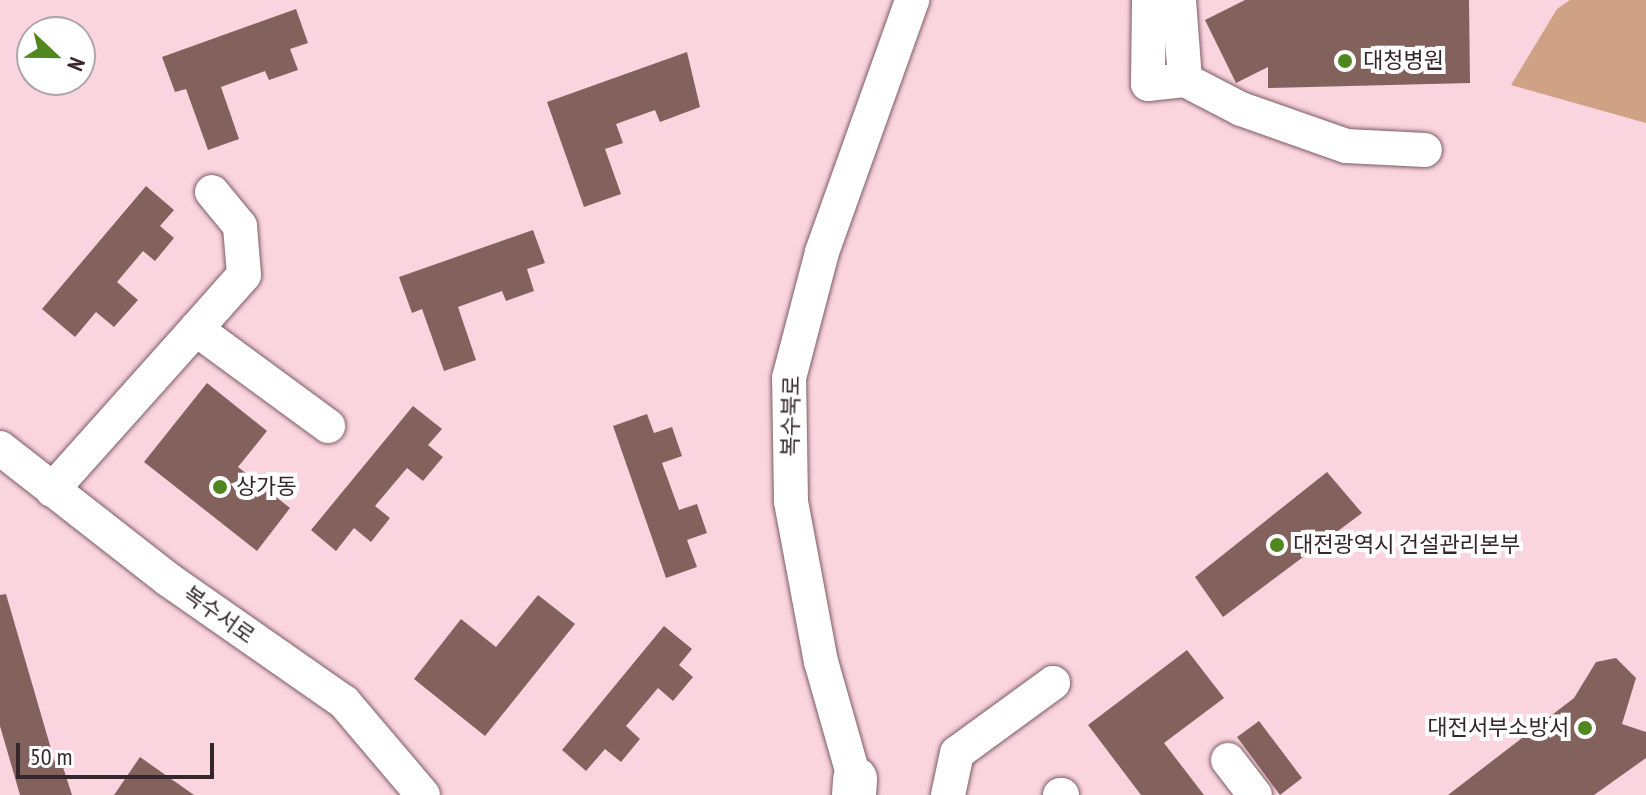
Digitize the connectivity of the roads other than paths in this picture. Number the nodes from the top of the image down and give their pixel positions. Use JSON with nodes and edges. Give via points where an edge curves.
{"nodes":[{"id":1,"x":912,"y":0,"type":"edge"},
{"id":2,"x":1149,"y":0,"type":"edge"},
{"id":3,"x":1179,"y":0,"type":"edge"},
{"id":4,"x":1185,"y":80,"type":"junction"},
{"id":5,"x":1425,"y":150,"type":"dead end"},
{"id":6,"x":212,"y":192,"type":"dead end"},
{"id":7,"x":196,"y":329,"type":"junction"},
{"id":8,"x":328,"y":426,"type":"dead end"},
{"id":9,"x":0,"y":448,"type":"edge"},
{"id":10,"x":52,"y":490,"type":"junction"},
{"id":11,"x":1053,"y":683,"type":"dead end"},
{"id":12,"x":1228,"y":760,"type":"dead end"},
{"id":13,"x":856,"y":790,"type":"edge"},
{"id":14,"x":423,"y":795,"type":"edge"},
{"id":15,"x":948,"y":795,"type":"edge"},
{"id":16,"x":1255,"y":795,"type":"edge"}],
"edges":[{"from":1,"to":13,"type":"street","name":"복수북로","via":[[822,252],[789,378],[791,501],[821,662]]},
{"from":2,"to":4,"type":"street","via":[[1148,84]]},
{"from":3,"to":4,"type":"street"},
{"from":4,"to":5,"type":"street","via":[[1346,146]]},
{"from":6,"to":7,"type":"street","via":[[240,226],[244,275]]},
{"from":7,"to":8,"type":"street"},
{"from":7,"to":10,"type":"street"},
{"from":9,"to":10,"type":"street","name":"복수서로"},
{"from":10,"to":14,"type":"street","name":"복수서로","via":[[344,702]]},
{"from":11,"to":15,"type":"street","via":[[957,753]]},
{"from":12,"to":16,"type":"street"}]}
